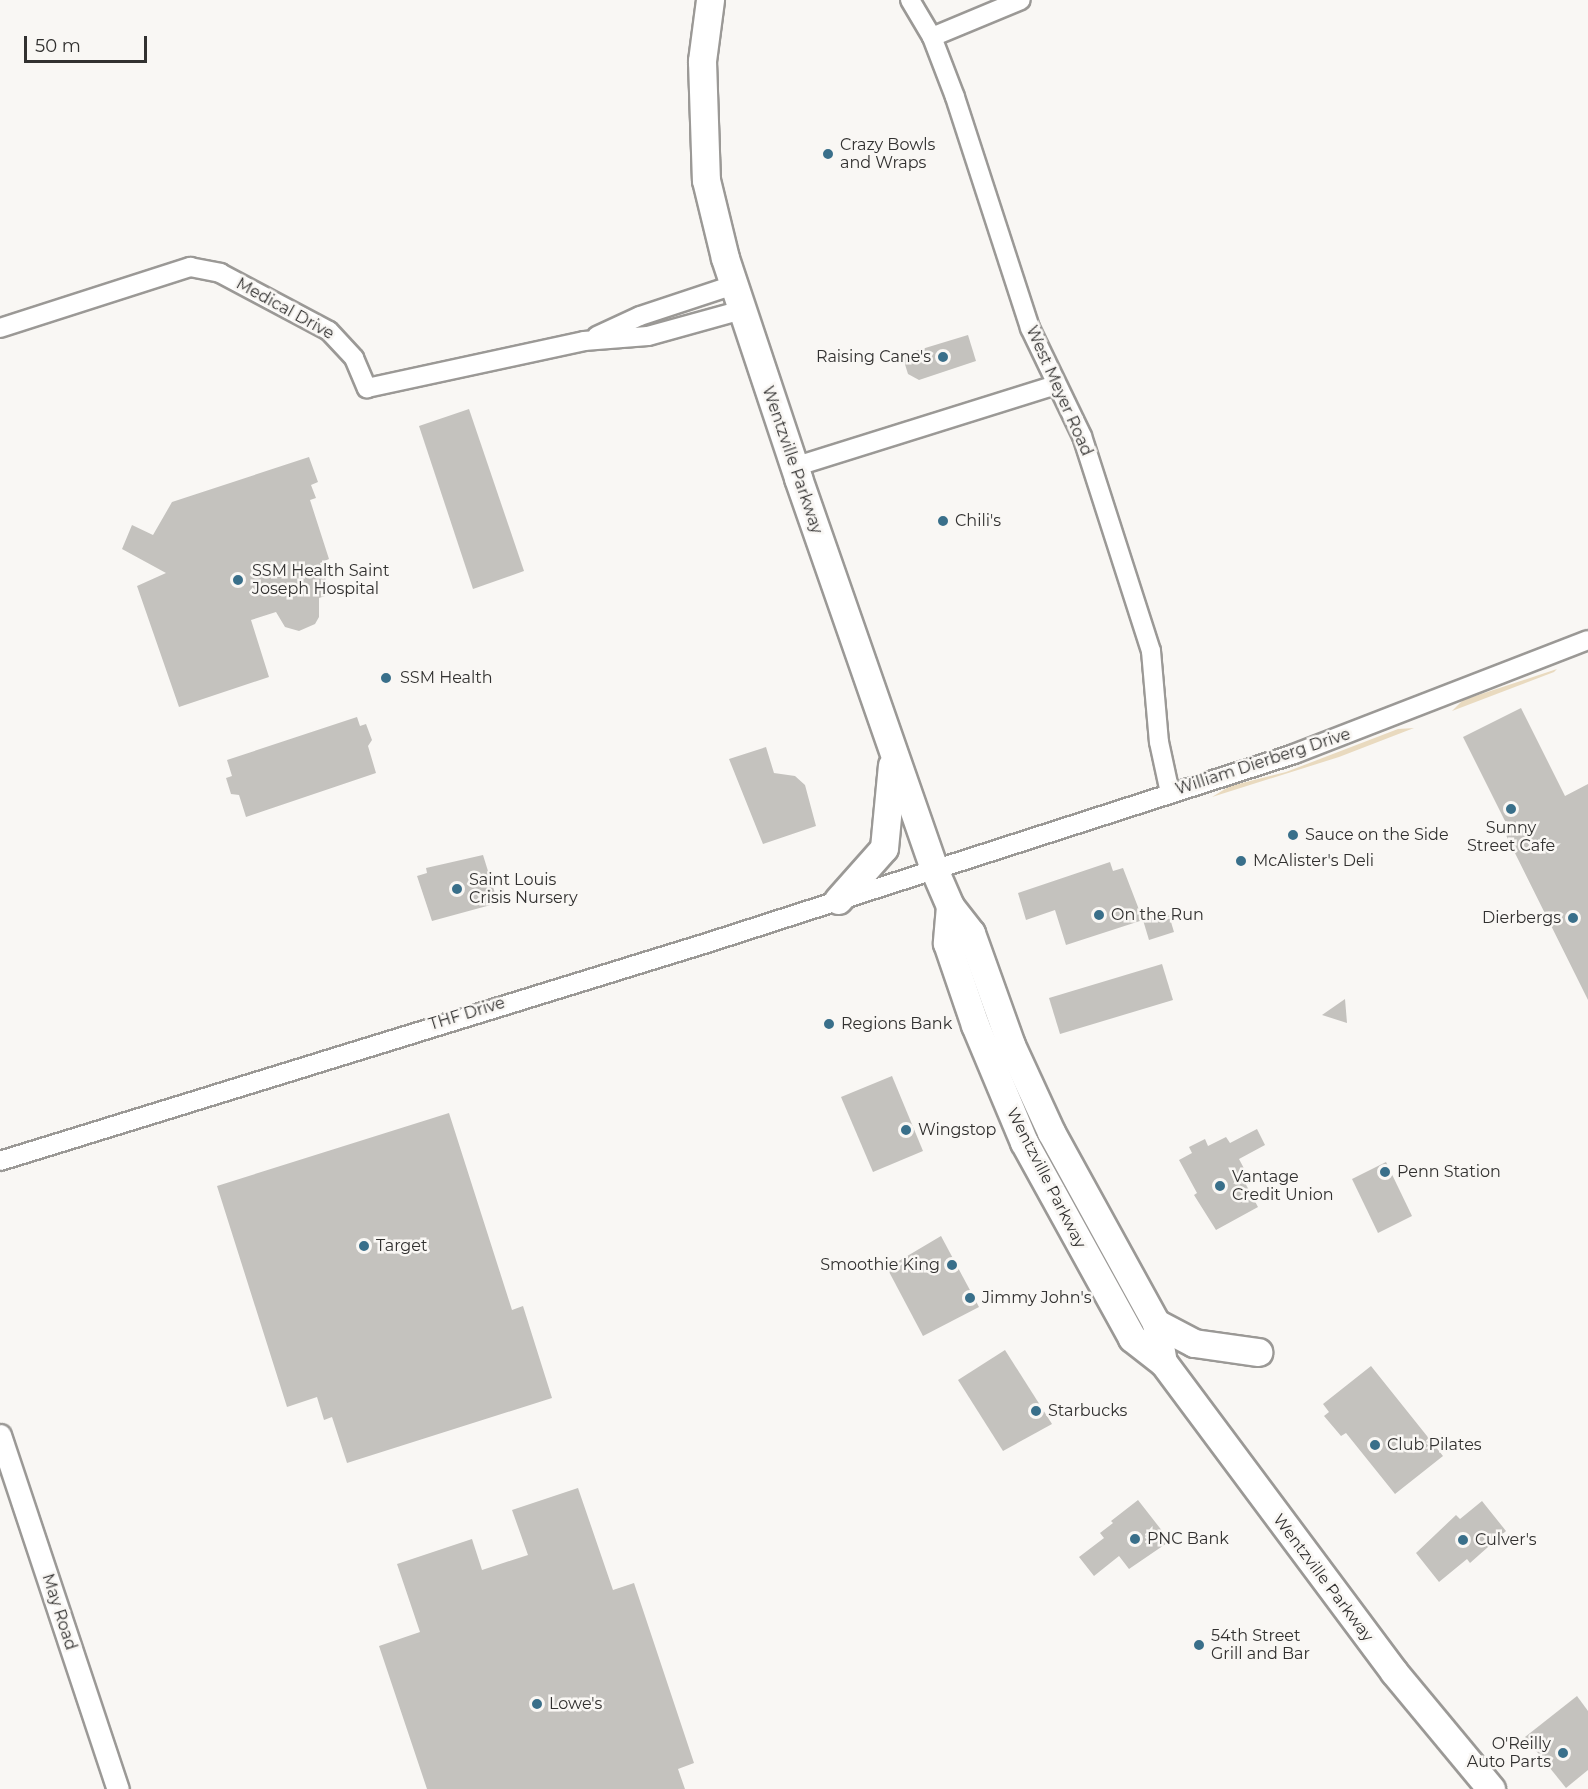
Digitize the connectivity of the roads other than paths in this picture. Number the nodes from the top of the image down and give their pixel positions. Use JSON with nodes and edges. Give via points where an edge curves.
{"nodes":[{"id":1,"x":710,"y":0,"type":"edge"},
{"id":2,"x":910,"y":0,"type":"edge"},
{"id":3,"x":1021,"y":0,"type":"edge"},
{"id":4,"x":932,"y":37,"type":"junction"},
{"id":5,"x":734,"y":285,"type":"junction"},
{"id":6,"x":742,"y":310,"type":"junction"},
{"id":7,"x":0,"y":328,"type":"edge"},
{"id":8,"x":584,"y":341,"type":"junction"},
{"id":9,"x":1056,"y":385,"type":"junction"},
{"id":10,"x":794,"y":467,"type":"junction"},
{"id":11,"x":1588,"y":640,"type":"edge"},
{"id":12,"x":893,"y":752,"type":"junction"},
{"id":13,"x":1170,"y":793,"type":"junction"},
{"id":14,"x":934,"y":870,"type":"junction"},
{"id":15,"x":838,"y":900,"type":"junction"},
{"id":16,"x":950,"y":906,"type":"junction"},
{"id":17,"x":0,"y":1161,"type":"edge"},
{"id":18,"x":1156,"y":1323,"type":"junction"},
{"id":19,"x":1258,"y":1352,"type":"dead end"},
{"id":20,"x":1163,"y":1362,"type":"junction"},
{"id":21,"x":0,"y":1435,"type":"edge"},
{"id":22,"x":118,"y":1789,"type":"edge"},
{"id":23,"x":1491,"y":1789,"type":"edge"}],
"edges":[{"from":1,"to":5,"type":"main road","name":"Wentzville Parkway","via":[[702,61],[706,180]]},
{"from":2,"to":4,"type":"street","name":"West Meyer Road"},
{"from":3,"to":4,"type":"street"},
{"from":4,"to":9,"type":"street","name":"West Meyer Road","via":[[1030,328]]},
{"from":5,"to":6,"type":"main road","name":"Wentzville Parkway"},
{"from":5,"to":8,"type":"street","name":"Medical Drive","via":[[640,316]]},
{"from":6,"to":8,"type":"street","name":"Medical Drive","via":[[648,336]]},
{"from":6,"to":10,"type":"main road","name":"Wentzville Parkway"},
{"from":7,"to":8,"type":"street","name":"Medical Drive","via":[[190,267],[220,273],[329,331],[354,357],[367,388]]},
{"from":9,"to":10,"type":"street"},
{"from":9,"to":13,"type":"street","name":"West Meyer Road","via":[[1082,436],[1151,651],[1159,742]]},
{"from":10,"to":12,"type":"main road","name":"Wentzville Parkway"},
{"from":11,"to":13,"type":"street","name":"William Dierberg Drive","via":[[1424,701],[1343,736]]},
{"from":12,"to":14,"type":"main road","name":"Wentzville Parkway"},
{"from":12,"to":15,"type":"main road","via":[[884,848]]},
{"from":13,"to":14,"type":"street","name":"William Dierberg Drive"},
{"from":14,"to":15,"type":"street","name":"THF Drive"},
{"from":14,"to":16,"type":"main road","name":"Wentzville Parkway"},
{"from":15,"to":17,"type":"street","name":"THF Drive"},
{"from":16,"to":18,"type":"main road","name":"Wentzville Parkway","via":[[971,933],[1011,1045],[1051,1132]]},
{"from":16,"to":20,"type":"main road","name":"Wentzville Parkway","via":[[947,943],[975,1025],[1024,1142],[1132,1338]]},
{"from":18,"to":19,"type":"main road","via":[[1194,1343]]},
{"from":18,"to":20,"type":"main road","name":"Wentzville Parkway"},
{"from":20,"to":23,"type":"main road","name":"Wentzville Parkway","via":[[1381,1656]]},
{"from":21,"to":22,"type":"street","name":"May Road"}]}
